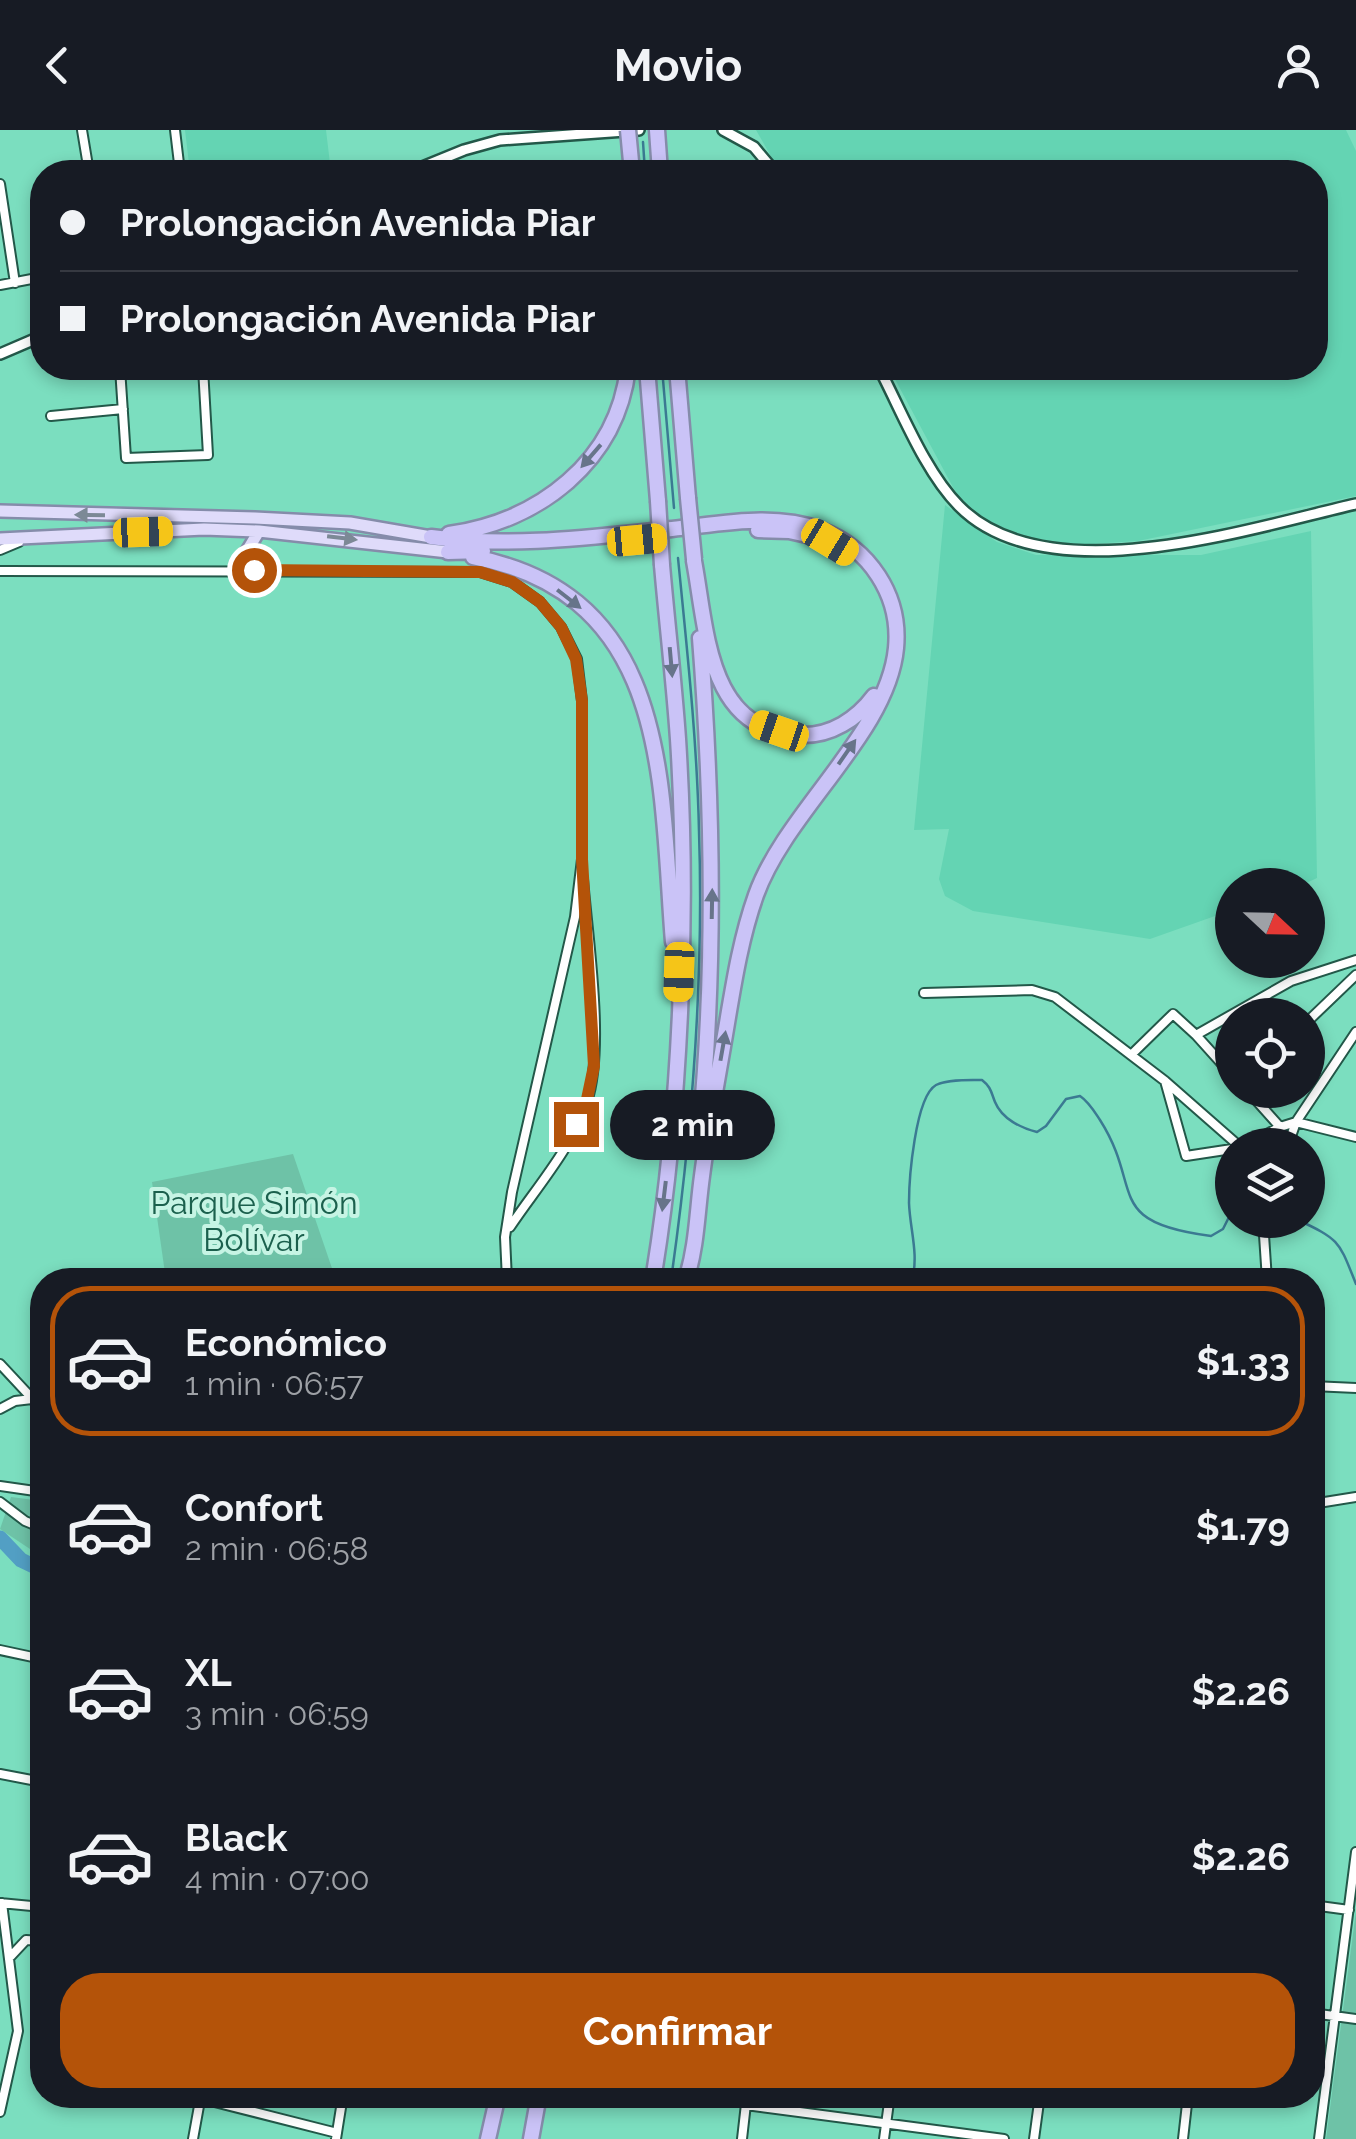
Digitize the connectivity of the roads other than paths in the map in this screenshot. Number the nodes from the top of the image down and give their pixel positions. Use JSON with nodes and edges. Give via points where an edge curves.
{"nodes":[{"id":1,"x":82,"y":130,"type":"edge"},
{"id":2,"x":175,"y":130,"type":"edge"},
{"id":3,"x":628,"y":130,"type":"edge"},
{"id":4,"x":640,"y":130,"type":"edge"},
{"id":5,"x":657,"y":130,"type":"edge"},
{"id":6,"x":723,"y":130,"type":"edge"},
{"id":7,"x":87,"y":160,"type":"edge"},
{"id":8,"x":179,"y":160,"type":"edge"},
{"id":9,"x":439,"y":160,"type":"edge"},
{"id":10,"x":631,"y":160,"type":"edge"},
{"id":11,"x":659,"y":160,"type":"edge"},
{"id":12,"x":765,"y":160,"type":"edge"},
{"id":13,"x":0,"y":184,"type":"edge"},
{"id":14,"x":30,"y":279,"type":"edge"},
{"id":15,"x":15,"y":282,"type":"junction"},
{"id":16,"x":0,"y":285,"type":"edge"},
{"id":17,"x":30,"y":341,"type":"edge"},
{"id":18,"x":0,"y":354,"type":"edge"},
{"id":19,"x":121,"y":380,"type":"edge"},
{"id":20,"x":204,"y":380,"type":"edge"},
{"id":21,"x":625,"y":380,"type":"edge"},
{"id":22,"x":648,"y":380,"type":"edge"},
{"id":23,"x":677,"y":380,"type":"edge"},
{"id":24,"x":885,"y":380,"type":"edge"},
{"id":25,"x":123,"y":410,"type":"junction"},
{"id":26,"x":51,"y":416,"type":"dead end"},
{"id":27,"x":1356,"y":504,"type":"edge"},
{"id":28,"x":0,"y":511,"type":"edge"},
{"id":29,"x":259,"y":531,"type":"junction"},
{"id":30,"x":48,"y":537,"type":"junction"},
{"id":31,"x":431,"y":537,"type":"junction"},
{"id":32,"x":0,"y":539,"type":"edge"},
{"id":33,"x":0,"y":550,"type":"edge"},
{"id":34,"x":448,"y":552,"type":"junction"},
{"id":35,"x":694,"y":560,"type":"junction"},
{"id":36,"x":254,"y":570,"type":"junction"},
{"id":37,"x":0,"y":574,"type":"edge"},
{"id":38,"x":582,"y":859,"type":"junction"},
{"id":39,"x":1356,"y":960,"type":"edge"},
{"id":40,"x":1356,"y":974,"type":"edge"},
{"id":41,"x":924,"y":993,"type":"dead end"},
{"id":42,"x":1325,"y":1004,"type":"edge"},
{"id":43,"x":1356,"y":1032,"type":"edge"},
{"id":44,"x":1196,"y":1035,"type":"junction"},
{"id":45,"x":1131,"y":1056,"type":"junction"},
{"id":46,"x":1215,"y":1056,"type":"edge"},
{"id":47,"x":674,"y":1077,"type":"junction"},
{"id":48,"x":1166,"y":1081,"type":"junction"},
{"id":49,"x":1263,"y":1108,"type":"edge"},
{"id":50,"x":1296,"y":1122,"type":"junction"},
{"id":51,"x":1280,"y":1127,"type":"joint"},
{"id":52,"x":1219,"y":1128,"type":"edge"},
{"id":53,"x":1294,"y":1128,"type":"edge"},
{"id":54,"x":1356,"y":1138,"type":"edge"},
{"id":55,"x":1215,"y":1151,"type":"edge"},
{"id":56,"x":508,"y":1231,"type":"junction"},
{"id":57,"x":1263,"y":1238,"type":"edge"},
{"id":58,"x":507,"y":1268,"type":"edge"},
{"id":59,"x":655,"y":1268,"type":"edge"},
{"id":60,"x":685,"y":1268,"type":"edge"},
{"id":61,"x":689,"y":1268,"type":"edge"},
{"id":62,"x":1265,"y":1268,"type":"edge"},
{"id":63,"x":0,"y":1364,"type":"edge"},
{"id":64,"x":1325,"y":1387,"type":"edge"},
{"id":65,"x":1356,"y":1388,"type":"edge"},
{"id":66,"x":30,"y":1398,"type":"edge"},
{"id":67,"x":30,"y":1400,"type":"edge"},
{"id":68,"x":0,"y":1410,"type":"edge"},
{"id":69,"x":0,"y":1486,"type":"edge"},
{"id":70,"x":30,"y":1490,"type":"edge"},
{"id":71,"x":1356,"y":1496,"type":"edge"},
{"id":72,"x":0,"y":1502,"type":"edge"},
{"id":73,"x":1325,"y":1502,"type":"edge"},
{"id":74,"x":30,"y":1523,"type":"edge"},
{"id":75,"x":0,"y":1650,"type":"edge"},
{"id":76,"x":30,"y":1656,"type":"edge"},
{"id":77,"x":0,"y":1774,"type":"edge"},
{"id":78,"x":30,"y":1780,"type":"edge"},
{"id":79,"x":1356,"y":1852,"type":"edge"},
{"id":80,"x":1,"y":1903,"type":"edge"},
{"id":81,"x":30,"y":1906,"type":"edge"},
{"id":82,"x":1325,"y":1907,"type":"edge"},
{"id":83,"x":1349,"y":1910,"type":"junction"},
{"id":84,"x":30,"y":1940,"type":"edge"},
{"id":85,"x":9,"y":1958,"type":"junction"},
{"id":86,"x":1325,"y":2014,"type":"edge"},
{"id":87,"x":1334,"y":2016,"type":"junction"},
{"id":88,"x":1356,"y":2019,"type":"edge"},
{"id":89,"x":1325,"y":2090,"type":"edge"},
{"id":90,"x":199,"y":2108,"type":"edge"},
{"id":91,"x":239,"y":2108,"type":"edge"},
{"id":92,"x":341,"y":2108,"type":"edge"},
{"id":93,"x":497,"y":2108,"type":"edge"},
{"id":94,"x":500,"y":2108,"type":"edge"},
{"id":95,"x":536,"y":2108,"type":"edge"},
{"id":96,"x":746,"y":2108,"type":"edge"},
{"id":97,"x":793,"y":2108,"type":"edge"},
{"id":98,"x":888,"y":2108,"type":"edge"},
{"id":99,"x":1038,"y":2108,"type":"edge"},
{"id":100,"x":1187,"y":2108,"type":"edge"},
{"id":101,"x":1323,"y":2108,"type":"edge"},
{"id":102,"x":0,"y":2112,"type":"edge"},
{"id":103,"x":886,"y":2124,"type":"junction"},
{"id":104,"x":337,"y":2136,"type":"edge"},
{"id":105,"x":193,"y":2139,"type":"edge"},
{"id":106,"x":488,"y":2139,"type":"edge"},
{"id":107,"x":497,"y":2139,"type":"edge"},
{"id":108,"x":531,"y":2139,"type":"edge"},
{"id":109,"x":742,"y":2139,"type":"edge"},
{"id":110,"x":884,"y":2139,"type":"edge"},
{"id":111,"x":1004,"y":2139,"type":"edge"},
{"id":112,"x":1034,"y":2139,"type":"edge"},
{"id":113,"x":1183,"y":2139,"type":"edge"},
{"id":114,"x":1319,"y":2139,"type":"edge"}],
"edges":[{"from":1,"to":7,"type":"street"},
{"from":2,"to":8,"type":"street"},
{"from":3,"to":10,"type":"highway","bridge":true},
{"from":4,"to":9,"type":"street","via":[[500,140]]},
{"from":5,"to":11,"type":"highway"},
{"from":6,"to":12,"type":"street"},
{"from":13,"to":15,"type":"street"},
{"from":14,"to":15,"type":"street"},
{"from":15,"to":16,"type":"street"},
{"from":17,"to":18,"type":"street"},
{"from":19,"to":25,"type":"street"},
{"from":20,"to":25,"type":"street","via":[[208,455],[126,458]]},
{"from":21,"to":31,"type":"highway","one_way":true,"via":[[601,445],[565,486],[512,520]]},
{"from":22,"to":47,"type":"highway","one_way":true,"bridge":true,"via":[[678,742],[682,919]]},
{"from":23,"to":35,"type":"highway","bridge":true},
{"from":24,"to":27,"type":"street","via":[[960,508],[981,524],[1040,546],[1144,550]]},
{"from":25,"to":26,"type":"street"},
{"from":31,"to":28,"type":"main road","one_way":true,"via":[[350,523]]},
{"from":29,"to":30,"type":"main road"},
{"from":29,"to":34,"type":"main road","one_way":true},
{"from":29,"to":36,"type":"main road","via":[[244,556]]},
{"from":30,"to":32,"type":"main road"},
{"from":30,"to":33,"type":"street"},
{"from":61,"to":31,"type":"highway","one_way":true,"via":[[757,891],[884,695],[897,644],[892,604],[856,548],[799,523],[478,543]]},
{"from":34,"to":35,"type":"highway","via":[[766,530],[830,542],[864,567],[887,609],[890,660],[868,705],[841,726],[809,735],[779,731],[737,711],[712,662]]},
{"from":34,"to":47,"type":"highway","one_way":true,"via":[[510,564],[571,598],[637,682],[664,812]]},
{"from":60,"to":35,"type":"highway","one_way":true,"via":[[706,1077],[712,874]]},
{"from":36,"to":37,"type":"street"},
{"from":36,"to":38,"type":"street","via":[[480,572],[512,582],[540,602],[576,659]]},
{"from":38,"to":56,"type":"street"},
{"from":38,"to":56,"type":"street","via":[[594,1066],[586,1104],[565,1146]]},
{"from":39,"to":44,"type":"street","via":[[1292,980]]},
{"from":40,"to":42,"type":"street"},
{"from":41,"to":45,"type":"street","via":[[1032,990],[1056,998]]},
{"from":43,"to":50,"type":"street"},
{"from":44,"to":45,"type":"street","via":[[1174,1014]]},
{"from":44,"to":46,"type":"street"},
{"from":45,"to":48,"type":"street"},
{"from":47,"to":59,"type":"highway","one_way":true},
{"from":48,"to":52,"type":"street"},
{"from":48,"to":55,"type":"street","via":[[1186,1156]]},
{"from":49,"to":51,"type":"street"},
{"from":50,"to":51,"type":"street"},
{"from":50,"to":53,"type":"street"},
{"from":50,"to":54,"type":"street"},
{"from":56,"to":58,"type":"street"},
{"from":57,"to":62,"type":"street"},
{"from":63,"to":66,"type":"street"},
{"from":64,"to":65,"type":"street"},
{"from":67,"to":68,"type":"street"},
{"from":69,"to":70,"type":"street"},
{"from":71,"to":73,"type":"street"},
{"from":72,"to":74,"type":"street"},
{"from":75,"to":76,"type":"street"},
{"from":77,"to":78,"type":"street"},
{"from":79,"to":83,"type":"street"},
{"from":80,"to":81,"type":"street"},
{"from":80,"to":85,"type":"street"},
{"from":82,"to":83,"type":"street"},
{"from":83,"to":87,"type":"street"},
{"from":84,"to":85,"type":"street"},
{"from":85,"to":102,"type":"street","via":[[18,2032]]},
{"from":86,"to":87,"type":"street"},
{"from":87,"to":88,"type":"street"},
{"from":87,"to":89,"type":"street"},
{"from":90,"to":105,"type":"street"},
{"from":91,"to":104,"type":"street"},
{"from":92,"to":104,"type":"street"},
{"from":93,"to":106,"type":"highway"},
{"from":94,"to":107,"type":"highway"},
{"from":95,"to":108,"type":"highway"},
{"from":96,"to":109,"type":"street"},
{"from":97,"to":103,"type":"street"},
{"from":98,"to":103,"type":"street"},
{"from":99,"to":112,"type":"street"},
{"from":100,"to":113,"type":"street"},
{"from":101,"to":114,"type":"street"},
{"from":103,"to":110,"type":"street"},
{"from":103,"to":111,"type":"street"}]}
